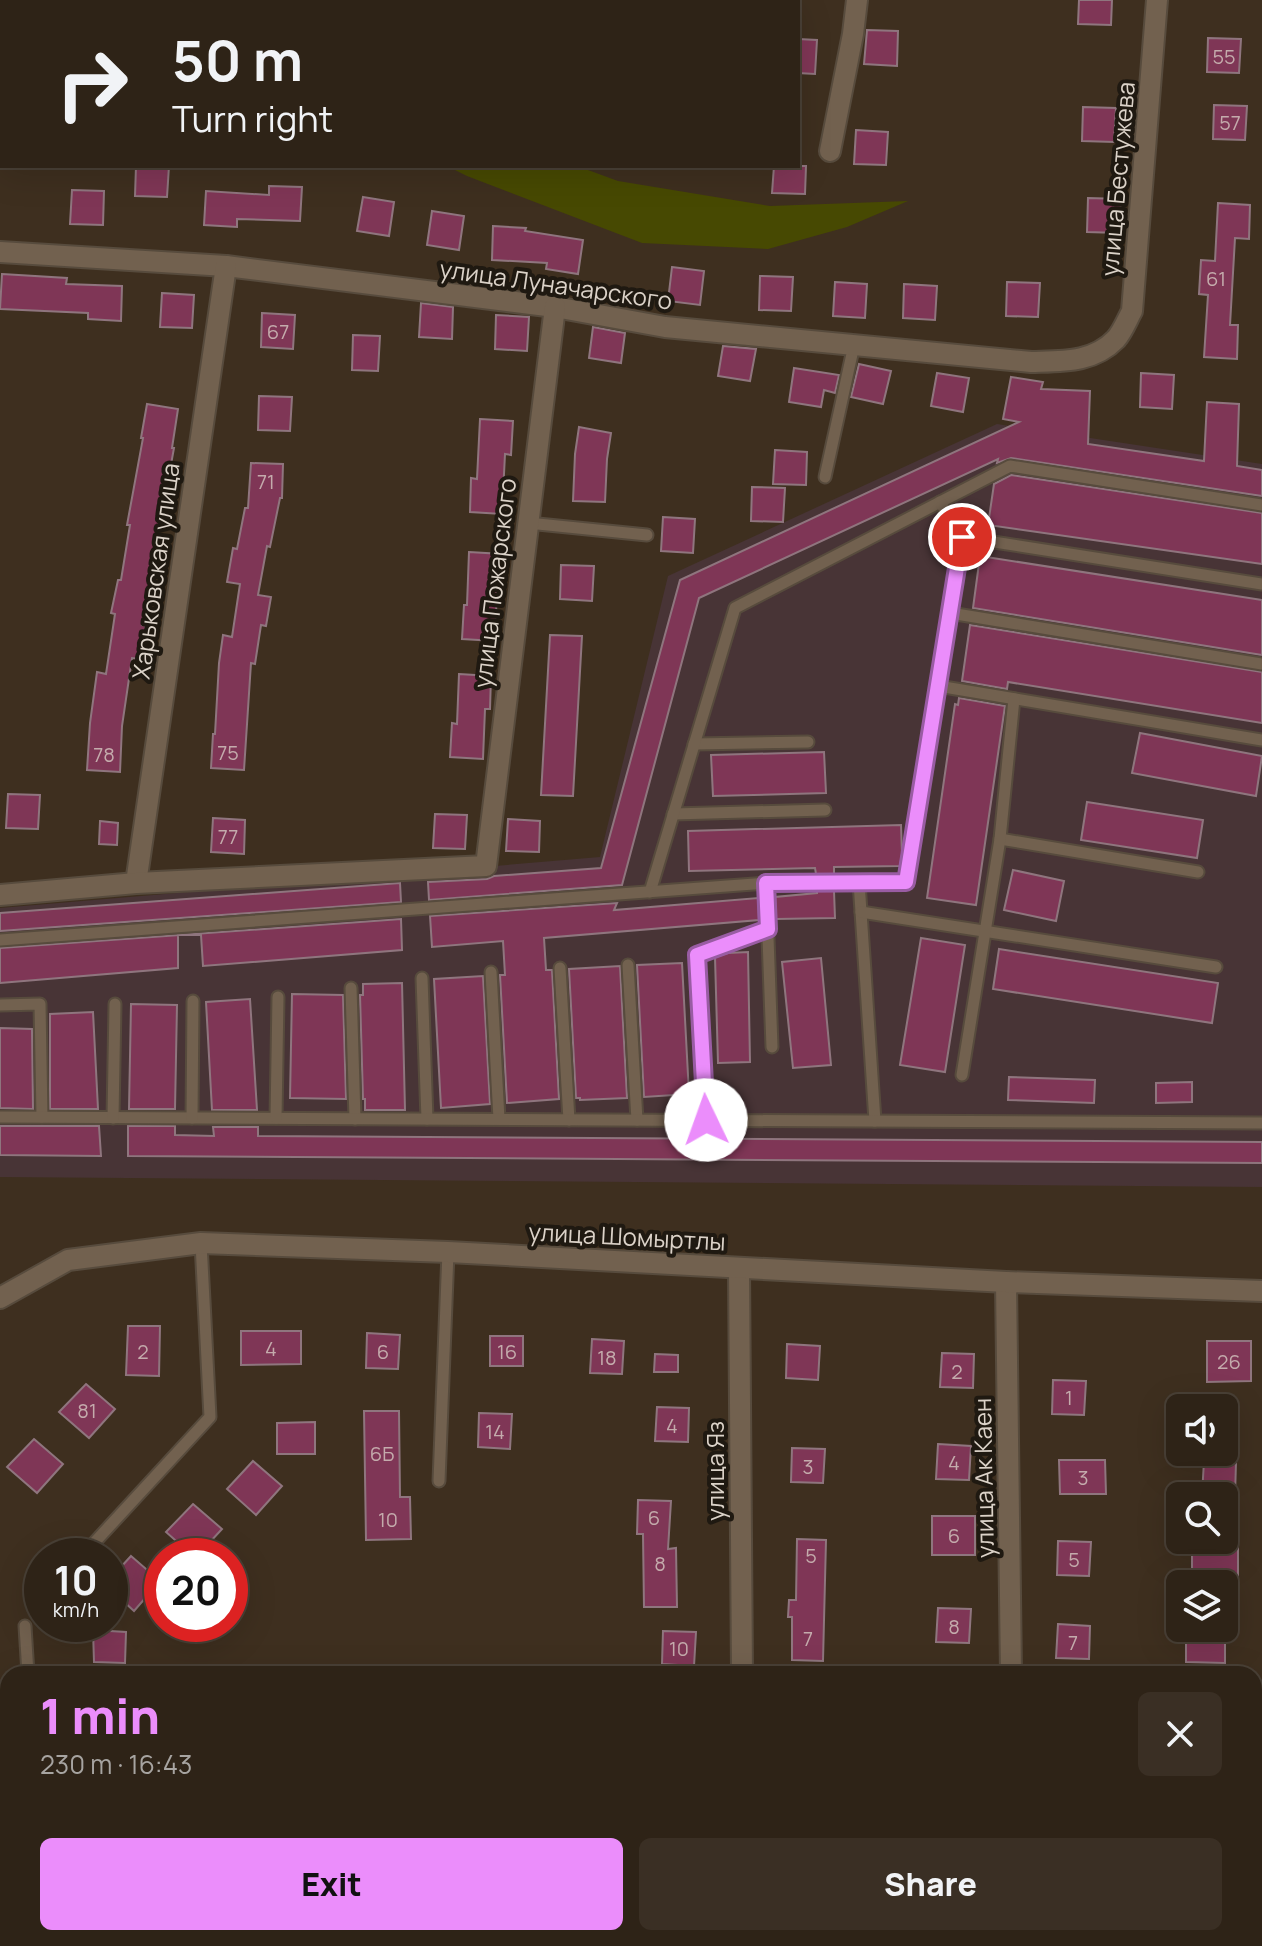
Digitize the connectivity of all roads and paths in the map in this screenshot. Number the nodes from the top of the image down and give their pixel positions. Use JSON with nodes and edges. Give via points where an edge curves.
{"nodes":[{"id":1,"x":857,"y":0,"type":"edge"},
{"id":2,"x":1157,"y":0,"type":"edge"},
{"id":3,"x":830,"y":151,"type":"dead end"},
{"id":4,"x":0,"y":252,"type":"edge"},
{"id":5,"x":226,"y":266,"type":"junction"},
{"id":6,"x":555,"y":307,"type":"junction"},
{"id":7,"x":854,"y":345,"type":"junction"},
{"id":8,"x":1102,"y":350,"type":"joint"},
{"id":9,"x":825,"y":477,"type":"dead end"},
{"id":10,"x":940,"y":502,"type":"junction"},
{"id":11,"x":1262,"y":505,"type":"edge"},
{"id":12,"x":528,"y":523,"type":"junction"},
{"id":13,"x":647,"y":535,"type":"dead end"},
{"id":14,"x":962,"y":537,"type":"junction"},
{"id":15,"x":1262,"y":584,"type":"edge"},
{"id":16,"x":950,"y":613,"type":"junction"},
{"id":17,"x":1262,"y":664,"type":"edge"},
{"id":18,"x":938,"y":686,"type":"junction"},
{"id":19,"x":1014,"y":699,"type":"junction"},
{"id":20,"x":1262,"y":740,"type":"edge"},
{"id":21,"x":808,"y":742,"type":"dead end"},
{"id":22,"x":694,"y":744,"type":"junction"},
{"id":23,"x":825,"y":810,"type":"dead end"},
{"id":24,"x":673,"y":814,"type":"junction"},
{"id":25,"x":1000,"y":839,"type":"junction"},
{"id":26,"x":1198,"y":872,"type":"dead end"},
{"id":27,"x":859,"y":882,"type":"junction"},
{"id":28,"x":136,"y":883,"type":"junction"},
{"id":29,"x":766,"y":883,"type":"junction"},
{"id":30,"x":650,"y":892,"type":"junction"},
{"id":31,"x":0,"y":895,"type":"edge"},
{"id":32,"x":861,"y":912,"type":"junction"},
{"id":33,"x":768,"y":929,"type":"junction"},
{"id":34,"x":985,"y":931,"type":"junction"},
{"id":35,"x":0,"y":940,"type":"edge"},
{"id":36,"x":628,"y":965,"type":"dead end"},
{"id":37,"x":1216,"y":967,"type":"dead end"},
{"id":38,"x":560,"y":968,"type":"dead end"},
{"id":39,"x":491,"y":972,"type":"dead end"},
{"id":40,"x":422,"y":978,"type":"dead end"},
{"id":41,"x":351,"y":988,"type":"dead end"},
{"id":42,"x":278,"y":997,"type":"dead end"},
{"id":43,"x":193,"y":1001,"type":"dead end"},
{"id":44,"x":115,"y":1004,"type":"dead end"},
{"id":45,"x":0,"y":1005,"type":"edge"},
{"id":46,"x":772,"y":1047,"type":"dead end"},
{"id":47,"x":962,"y":1075,"type":"dead end"},
{"id":48,"x":0,"y":1117,"type":"edge"},
{"id":49,"x":42,"y":1117,"type":"junction"},
{"id":50,"x":113,"y":1118,"type":"junction"},
{"id":51,"x":192,"y":1118,"type":"junction"},
{"id":52,"x":276,"y":1118,"type":"junction"},
{"id":53,"x":355,"y":1119,"type":"junction"},
{"id":54,"x":427,"y":1119,"type":"junction"},
{"id":55,"x":499,"y":1119,"type":"junction"},
{"id":56,"x":569,"y":1120,"type":"junction"},
{"id":57,"x":637,"y":1120,"type":"junction"},
{"id":58,"x":706,"y":1120,"type":"junction"},
{"id":59,"x":875,"y":1121,"type":"junction"},
{"id":60,"x":1262,"y":1123,"type":"edge"},
{"id":61,"x":201,"y":1243,"type":"junction"},
{"id":62,"x":448,"y":1252,"type":"junction"},
{"id":63,"x":739,"y":1268,"type":"junction"},
{"id":64,"x":1006,"y":1282,"type":"junction"},
{"id":65,"x":1262,"y":1291,"type":"edge"},
{"id":66,"x":0,"y":1298,"type":"edge"},
{"id":67,"x":439,"y":1481,"type":"dead end"},
{"id":68,"x":99,"y":1538,"type":"edge"},
{"id":69,"x":26,"y":1642,"type":"edge"},
{"id":70,"x":28,"y":1666,"type":"edge"},
{"id":71,"x":742,"y":1666,"type":"edge"},
{"id":72,"x":1011,"y":1666,"type":"edge"}],
"edges":[{"from":1,"to":3,"type":"street"},
{"from":2,"to":8,"type":"street","name":"улица Бестужева","via":[[1132,311],[1118,337]]},
{"from":4,"to":5,"type":"street","name":"улица Луначарского"},
{"from":5,"to":6,"type":"street","name":"улица Луначарского"},
{"from":5,"to":28,"type":"street","name":"Харьковская улица"},
{"from":6,"to":7,"type":"street","name":"улица Луначарского","via":[[665,327]]},
{"from":6,"to":12,"type":"street","name":"улица Пожарского"},
{"from":7,"to":8,"type":"street","name":"улица Луначарского","via":[[1031,362],[1076,361]]},
{"from":7,"to":9,"type":"lane"},
{"from":10,"to":11,"type":"lane","via":[[1010,466]]},
{"from":10,"to":14,"type":"lane"},
{"from":10,"to":22,"type":"lane","via":[[735,608]]},
{"from":12,"to":13,"type":"lane"},
{"from":12,"to":28,"type":"street","name":"улица Пожарского","via":[[486,866]]},
{"from":14,"to":15,"type":"lane"},
{"from":14,"to":16,"type":"lane"},
{"from":16,"to":17,"type":"lane"},
{"from":16,"to":18,"type":"lane"},
{"from":18,"to":19,"type":"lane"},
{"from":18,"to":27,"type":"lane","via":[[906,882]]},
{"from":19,"to":20,"type":"lane"},
{"from":19,"to":25,"type":"lane"},
{"from":21,"to":22,"type":"lane"},
{"from":22,"to":24,"type":"lane"},
{"from":23,"to":24,"type":"lane"},
{"from":24,"to":30,"type":"lane"},
{"from":25,"to":26,"type":"lane"},
{"from":25,"to":34,"type":"lane"},
{"from":27,"to":29,"type":"lane"},
{"from":27,"to":32,"type":"lane"},
{"from":28,"to":31,"type":"street"},
{"from":29,"to":30,"type":"lane"},
{"from":29,"to":33,"type":"lane"},
{"from":30,"to":35,"type":"lane"},
{"from":32,"to":34,"type":"lane"},
{"from":32,"to":59,"type":"lane"},
{"from":33,"to":46,"type":"lane"},
{"from":33,"to":58,"type":"lane","via":[[697,955]]},
{"from":34,"to":37,"type":"lane"},
{"from":34,"to":47,"type":"lane"},
{"from":36,"to":57,"type":"lane"},
{"from":38,"to":56,"type":"lane"},
{"from":39,"to":55,"type":"lane"},
{"from":40,"to":54,"type":"lane"},
{"from":41,"to":53,"type":"lane"},
{"from":42,"to":52,"type":"lane"},
{"from":43,"to":51,"type":"lane"},
{"from":44,"to":50,"type":"lane"},
{"from":45,"to":49,"type":"lane","via":[[40,1004]]},
{"from":48,"to":49,"type":"lane"},
{"from":49,"to":50,"type":"lane"},
{"from":50,"to":51,"type":"lane"},
{"from":51,"to":52,"type":"lane"},
{"from":52,"to":53,"type":"lane"},
{"from":53,"to":54,"type":"lane"},
{"from":54,"to":55,"type":"lane"},
{"from":55,"to":56,"type":"lane"},
{"from":56,"to":57,"type":"lane"},
{"from":57,"to":58,"type":"lane"},
{"from":58,"to":59,"type":"lane"},
{"from":59,"to":60,"type":"lane"},
{"from":61,"to":62,"type":"street","name":"улица Шомыртлы"},
{"from":61,"to":66,"type":"street","name":"улица Шомыртлы","via":[[68,1260]]},
{"from":61,"to":68,"type":"lane","via":[[210,1417]]},
{"from":62,"to":63,"type":"street","name":"улица Шомыртлы"},
{"from":62,"to":67,"type":"lane"},
{"from":63,"to":64,"type":"street","name":"улица Шомыртлы"},
{"from":63,"to":71,"type":"street","name":"улица Яз"},
{"from":64,"to":65,"type":"street","name":"улица Шомыртлы"},
{"from":64,"to":72,"type":"street","name":"улица Ак Каен"},
{"from":69,"to":70,"type":"lane"}]}
